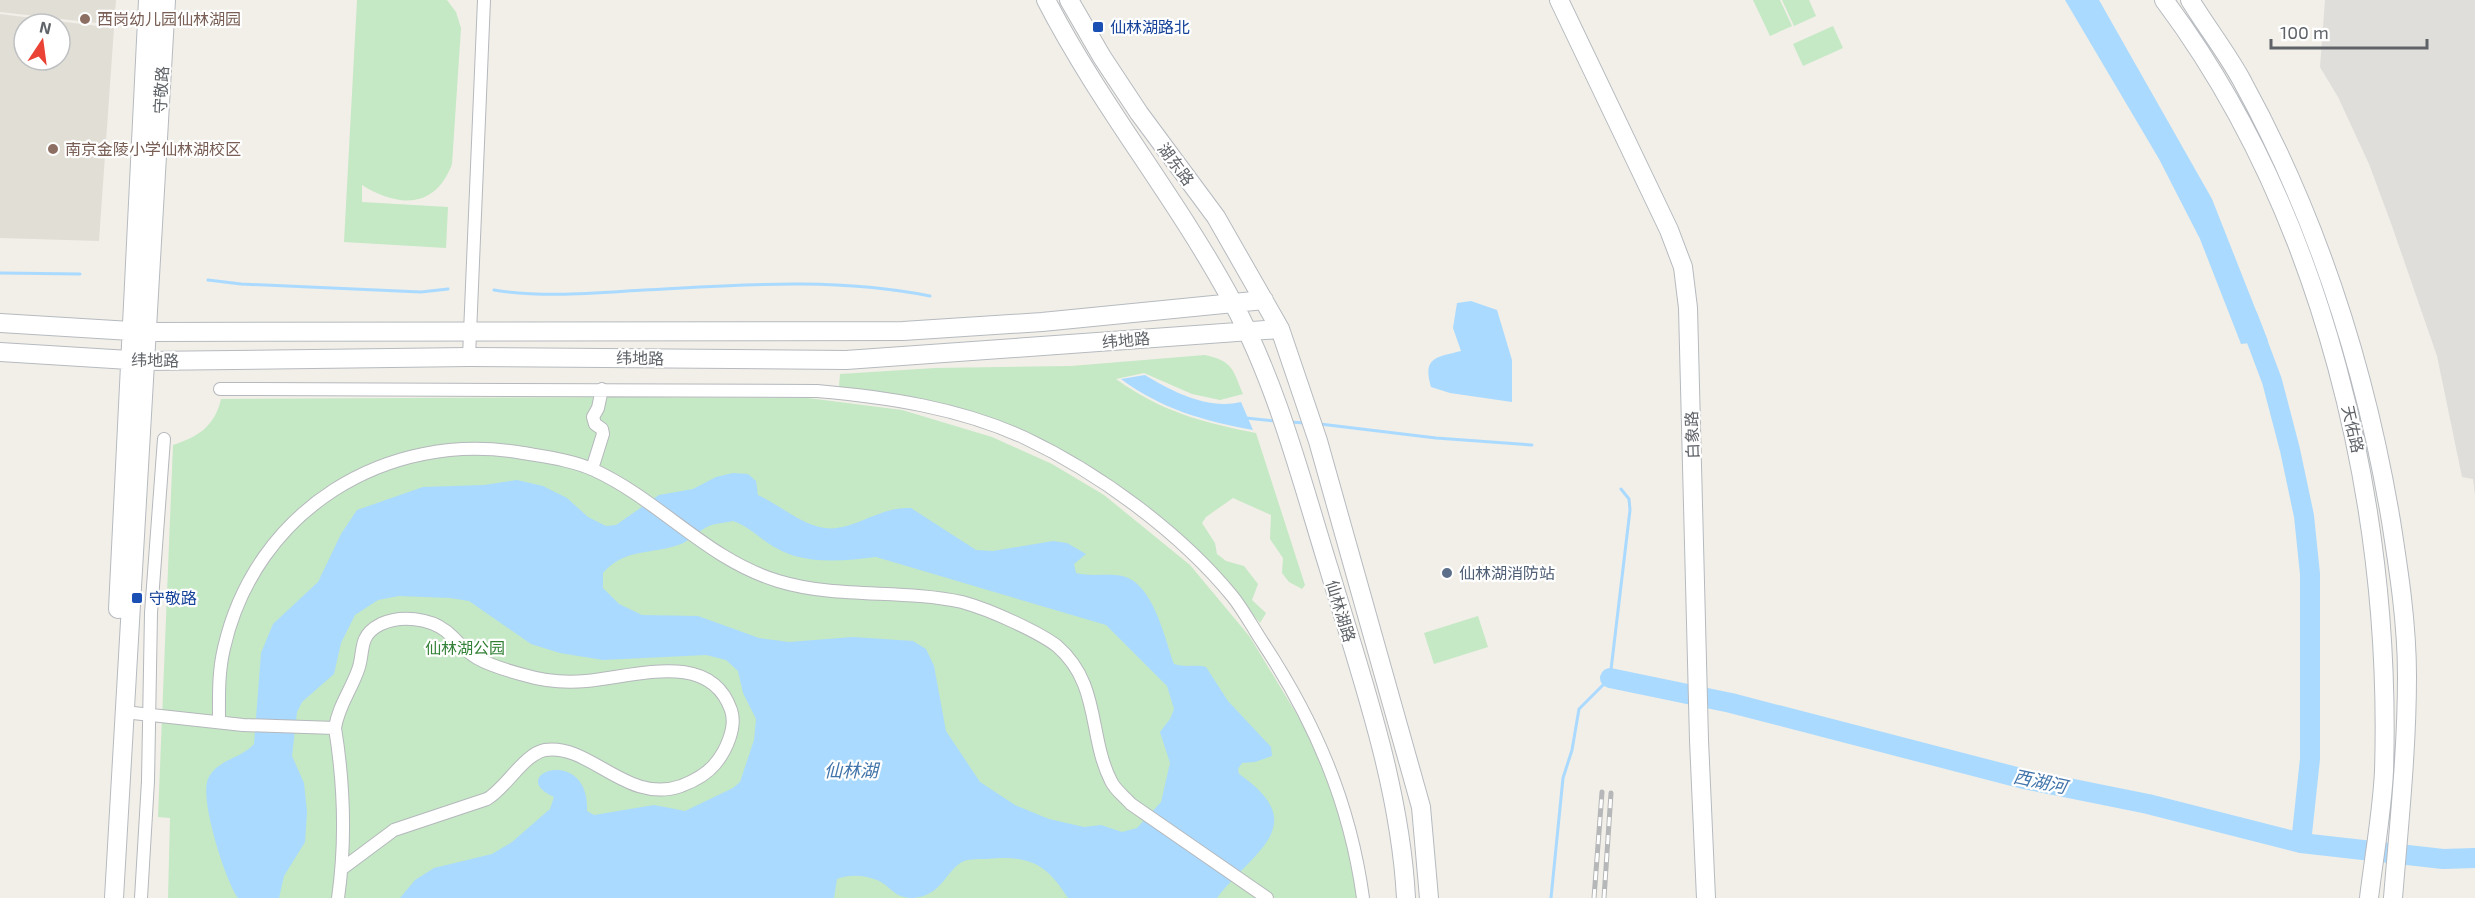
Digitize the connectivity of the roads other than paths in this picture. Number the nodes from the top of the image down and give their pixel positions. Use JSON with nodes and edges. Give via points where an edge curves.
{"nodes":[{"id":1,"x":148,"y":0,"type":"edge"},
{"id":2,"x":166,"y":0,"type":"edge"},
{"id":3,"x":484,"y":0,"type":"edge"},
{"id":4,"x":1046,"y":0,"type":"edge"},
{"id":5,"x":1070,"y":0,"type":"edge"},
{"id":6,"x":1559,"y":0,"type":"edge"},
{"id":7,"x":2164,"y":0,"type":"edge"},
{"id":8,"x":2190,"y":0,"type":"edge"},
{"id":9,"x":1264,"y":300,"type":"junction"},
{"id":10,"x":1233,"y":302,"type":"junction"},
{"id":11,"x":0,"y":323,"type":"edge"},
{"id":12,"x":1280,"y":329,"type":"junction"},
{"id":13,"x":139,"y":331,"type":"junction"},
{"id":14,"x":469,"y":332,"type":"junction"},
{"id":15,"x":1247,"y":332,"type":"junction"},
{"id":16,"x":0,"y":352,"type":"edge"},
{"id":17,"x":470,"y":357,"type":"junction"},
{"id":18,"x":137,"y":360,"type":"junction"},
{"id":19,"x":220,"y":389,"type":"dead end"},
{"id":20,"x":602,"y":389,"type":"junction"},
{"id":21,"x":164,"y":439,"type":"dead end"},
{"id":22,"x":592,"y":469,"type":"junction"},
{"id":23,"x":123,"y":712,"type":"junction"},
{"id":24,"x":149,"y":715,"type":"junction"},
{"id":25,"x":219,"y":722,"type":"junction"},
{"id":26,"x":335,"y":728,"type":"junction"},
{"id":27,"x":343,"y":868,"type":"junction"},
{"id":28,"x":103,"y":898,"type":"edge"},
{"id":29,"x":114,"y":898,"type":"edge"},
{"id":30,"x":141,"y":898,"type":"edge"},
{"id":31,"x":338,"y":898,"type":"edge"},
{"id":32,"x":1267,"y":898,"type":"edge"},
{"id":33,"x":1363,"y":898,"type":"edge"},
{"id":34,"x":1406,"y":898,"type":"edge"},
{"id":35,"x":1430,"y":898,"type":"edge"},
{"id":36,"x":1706,"y":898,"type":"edge"},
{"id":37,"x":2369,"y":898,"type":"edge"},
{"id":38,"x":2393,"y":898,"type":"edge"}],
"edges":[{"from":1,"to":13,"type":"main road","name":"守敬路"},
{"from":2,"to":13,"type":"main road","name":"守敬路"},
{"from":3,"to":14,"type":"street"},
{"from":4,"to":10,"type":"main road","name":"湖东路"},
{"from":5,"to":9,"type":"main road","name":"湖东路","via":[[1139,113],[1216,217]]},
{"from":6,"to":36,"type":"main road","name":"白象路","via":[[1683,267],[1688,308]]},
{"from":7,"to":37,"type":"main road","name":"天佑路","via":[[2222,90],[2280,203],[2307,271],[2350,413],[2375,578],[2383,690],[2382,798]]},
{"from":8,"to":38,"type":"main road","name":"天佑路","via":[[2240,77],[2298,195],[2361,376],[2381,464],[2400,575],[2407,675]]},
{"from":9,"to":10,"type":"main road","name":"纬地路"},
{"from":9,"to":12,"type":"main road","name":"湖东路"},
{"from":10,"to":14,"type":"main road","name":"纬地路","via":[[1042,322],[903,331]]},
{"from":10,"to":15,"type":"main road","name":"湖东路"},
{"from":11,"to":13,"type":"main road","name":"纬地路"},
{"from":12,"to":15,"type":"main road","name":"纬地路"},
{"from":12,"to":35,"type":"main road","name":"仙林湖路","via":[[1318,441],[1421,807]]},
{"from":13,"to":14,"type":"main road","name":"纬地路"},
{"from":13,"to":18,"type":"main road","name":"守敬路"},
{"from":14,"to":17,"type":"street"},
{"from":15,"to":17,"type":"main road","name":"纬地路","via":[[846,360]]},
{"from":15,"to":34,"type":"main road","name":"仙林湖路","via":[[1287,436],[1374,717],[1396,812]]},
{"from":16,"to":18,"type":"main road","name":"纬地路"},
{"from":17,"to":18,"type":"main road","name":"纬地路"},
{"from":18,"to":23,"type":"main road","name":"守敬路"},
{"from":18,"to":28,"type":"main road","name":"守敬路"},
{"from":19,"to":20,"type":"street"},
{"from":20,"to":22,"type":"street","via":[[593,417],[603,434]]},
{"from":20,"to":33,"type":"street","via":[[817,392],[868,395],[919,405],[977,420],[1024,438],[1129,501],[1198,560],[1233,598],[1306,711],[1340,799],[1358,862]]},
{"from":21,"to":24,"type":"street","via":[[151,614]]},
{"from":22,"to":25,"type":"street","via":[[552,458],[467,447],[385,465],[357,474],[333,490],[283,532],[241,600],[220,664]]},
{"from":22,"to":32,"type":"street","via":[[641,497],[698,541],[742,567],[778,581],[807,588],[962,603],[1035,632],[1058,647],[1087,688],[1111,782],[1131,804]]},
{"from":23,"to":24,"type":"street"},
{"from":23,"to":29,"type":"main road","name":"守敬路"},
{"from":24,"to":25,"type":"street"},
{"from":24,"to":30,"type":"street"},
{"from":25,"to":26,"type":"street"},
{"from":26,"to":27,"type":"street","via":[[342,784]]},
{"from":26,"to":27,"type":"street","via":[[366,638],[380,624],[405,619],[444,629],[477,658],[547,681],[588,681],[665,671],[700,675],[723,692],[733,715],[729,740],[720,758],[703,776],[688,783],[671,789],[643,788],[580,758],[544,750],[530,758],[487,799],[394,830]]},
{"from":27,"to":31,"type":"street"}]}
